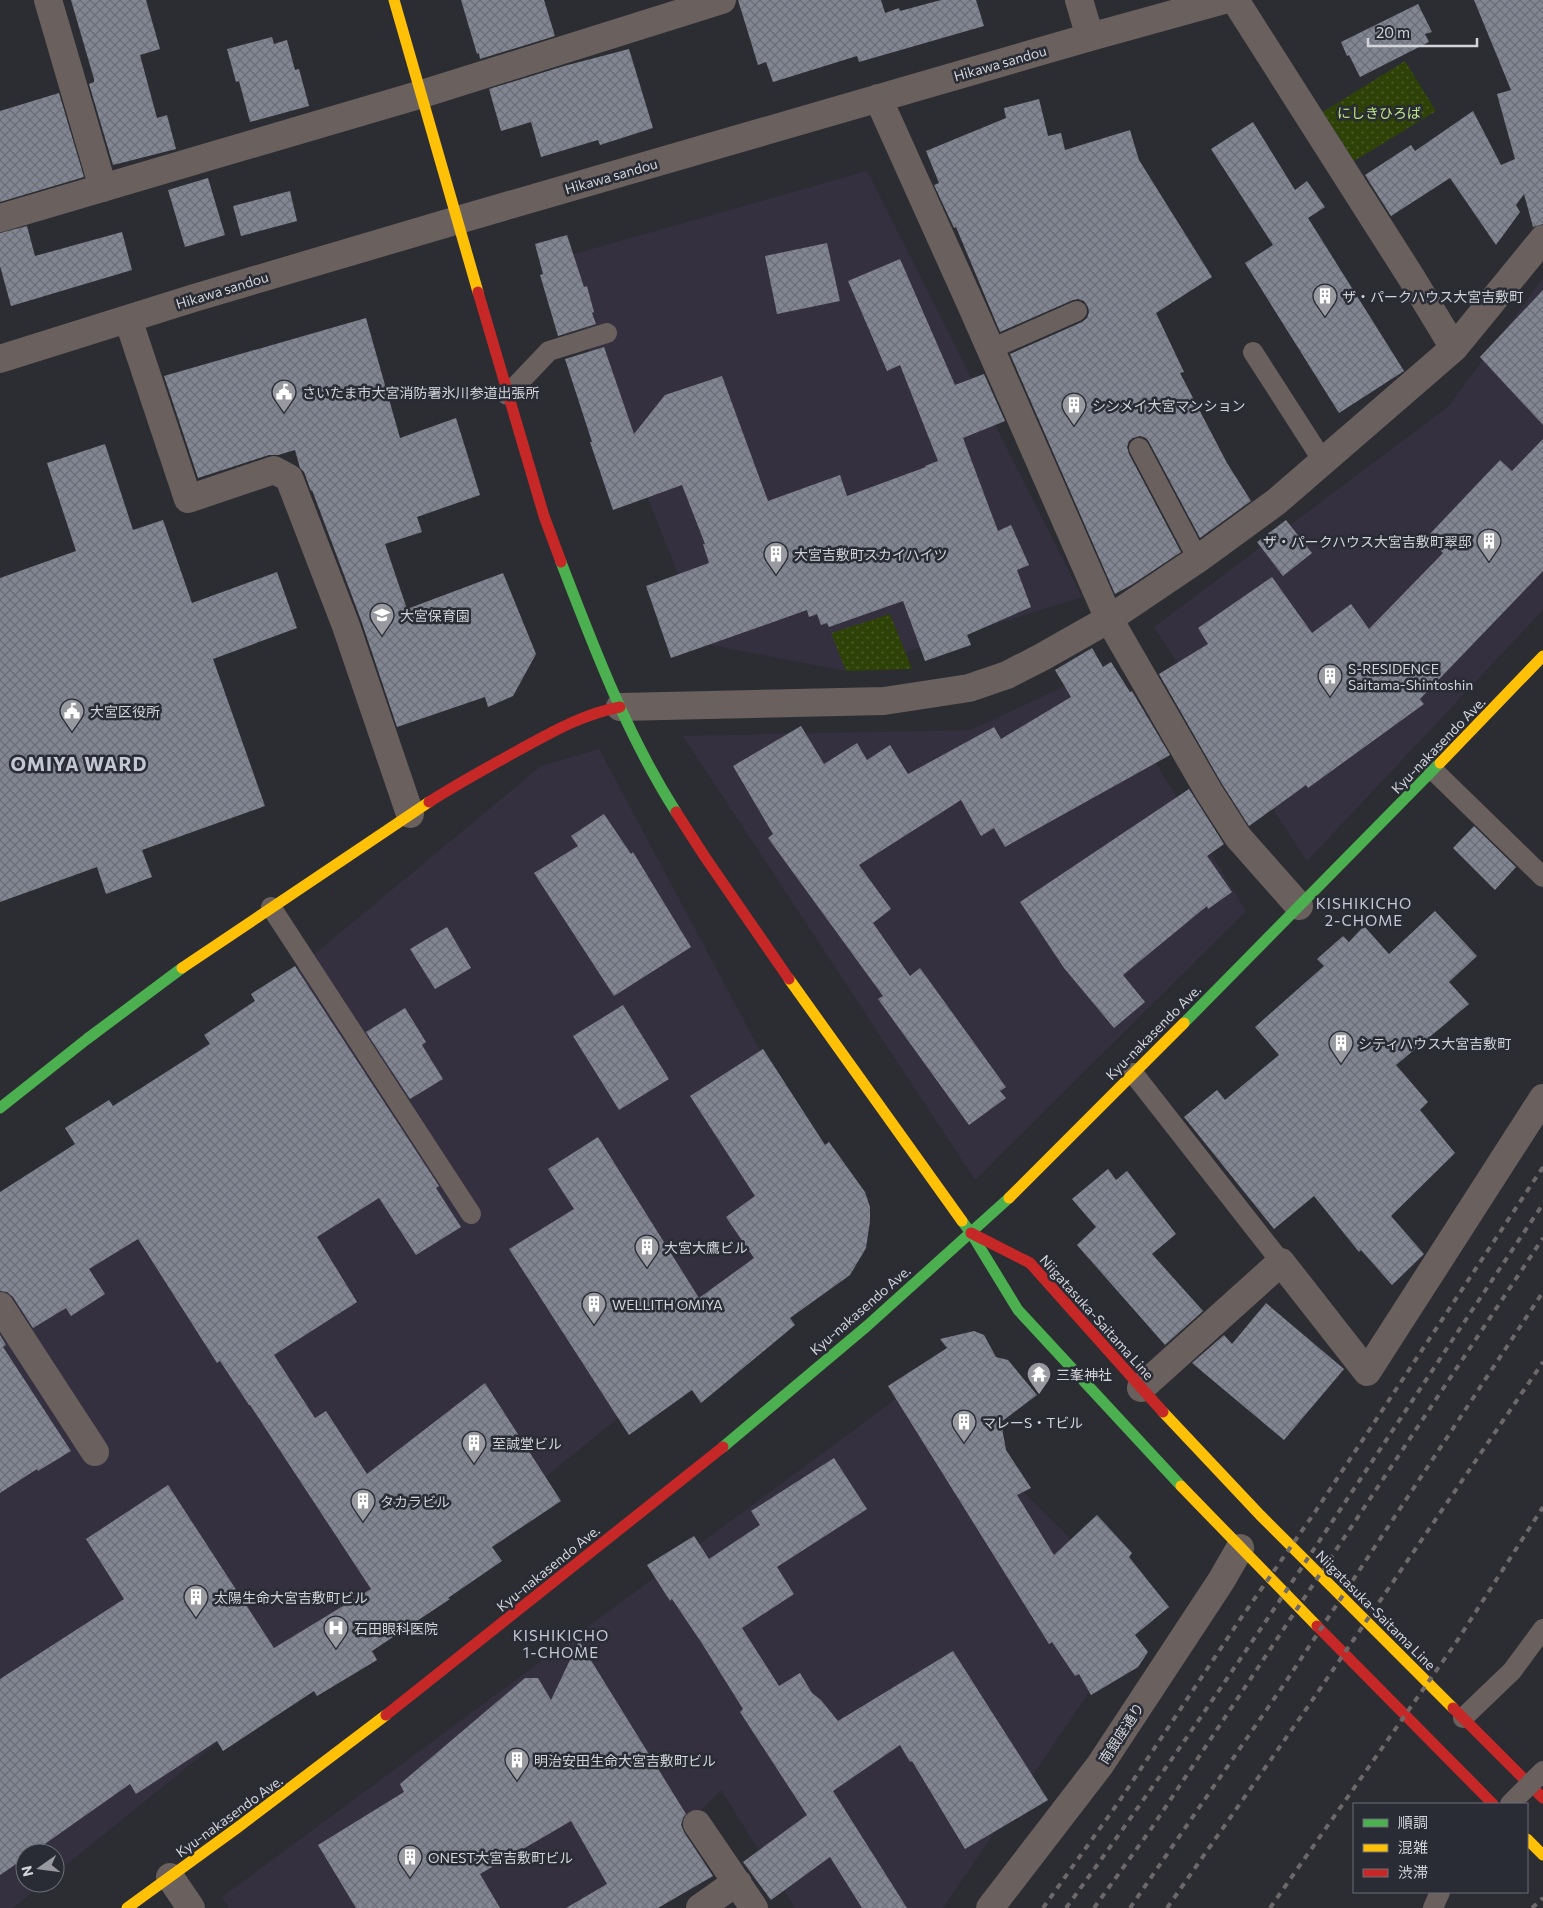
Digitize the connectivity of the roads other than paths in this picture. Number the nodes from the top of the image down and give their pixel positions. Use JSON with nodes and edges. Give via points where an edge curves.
{"nodes":[{"id":1,"x":48,"y":0,"type":"edge"},
{"id":2,"x":394,"y":0,"type":"edge"},
{"id":3,"x":722,"y":0,"type":"edge"},
{"id":4,"x":1079,"y":0,"type":"edge"},
{"id":5,"x":1224,"y":0,"type":"edge"},
{"id":6,"x":1235,"y":0,"type":"edge"},
{"id":7,"x":1090,"y":37,"type":"junction"},
{"id":8,"x":422,"y":94,"type":"junction"},
{"id":9,"x":878,"y":98,"type":"junction"},
{"id":10,"x":103,"y":188,"type":"junction"},
{"id":11,"x":0,"y":218,"type":"edge"},
{"id":12,"x":458,"y":220,"type":"junction"},
{"id":13,"x":1543,"y":240,"type":"edge"},
{"id":14,"x":1077,"y":311,"type":"dead end"},
{"id":15,"x":128,"y":319,"type":"junction"},
{"id":16,"x":607,"y":333,"type":"dead end"},
{"id":17,"x":1454,"y":348,"type":"junction"},
{"id":18,"x":991,"y":349,"type":"junction"},
{"id":19,"x":1253,"y":352,"type":"dead end"},
{"id":20,"x":0,"y":359,"type":"edge"},
{"id":21,"x":507,"y":395,"type":"junction"},
{"id":22,"x":1139,"y":448,"type":"dead end"},
{"id":23,"x":1323,"y":461,"type":"junction"},
{"id":24,"x":1198,"y":559,"type":"junction"},
{"id":25,"x":1109,"y":619,"type":"junction"},
{"id":26,"x":1543,"y":656,"type":"edge"},
{"id":27,"x":620,"y":707,"type":"junction"},
{"id":28,"x":1434,"y":771,"type":"junction"},
{"id":29,"x":410,"y":814,"type":"junction"},
{"id":30,"x":1543,"y":878,"type":"edge"},
{"id":31,"x":1299,"y":906,"type":"junction"},
{"id":32,"x":271,"y":907,"type":"junction"},
{"id":33,"x":1133,"y":1073,"type":"junction"},
{"id":34,"x":1543,"y":1098,"type":"edge"},
{"id":35,"x":0,"y":1108,"type":"edge"},
{"id":36,"x":471,"y":1214,"type":"dead end"},
{"id":37,"x":972,"y":1233,"type":"junction"},
{"id":38,"x":1281,"y":1262,"type":"junction"},
{"id":39,"x":0,"y":1306,"type":"edge"},
{"id":40,"x":1141,"y":1388,"type":"junction"},
{"id":41,"x":95,"y":1452,"type":"dead end"},
{"id":42,"x":1240,"y":1548,"type":"junction"},
{"id":43,"x":1543,"y":1629,"type":"edge"},
{"id":44,"x":1463,"y":1718,"type":"junction"},
{"id":45,"x":1543,"y":1771,"type":"edge"},
{"id":46,"x":1543,"y":1798,"type":"edge"},
{"id":47,"x":1492,"y":1803,"type":"edge"},
{"id":48,"x":1511,"y":1803,"type":"edge"},
{"id":49,"x":697,"y":1824,"type":"dead end"},
{"id":50,"x":1528,"y":1840,"type":"edge"},
{"id":51,"x":1543,"y":1855,"type":"edge"},
{"id":52,"x":170,"y":1877,"type":"junction"},
{"id":53,"x":738,"y":1883,"type":"junction"},
{"id":54,"x":1440,"y":1893,"type":"edge"},
{"id":55,"x":127,"y":1908,"type":"edge"},
{"id":56,"x":192,"y":1908,"type":"edge"},
{"id":57,"x":700,"y":1908,"type":"edge"},
{"id":58,"x":754,"y":1908,"type":"edge"},
{"id":59,"x":990,"y":1908,"type":"edge"},
{"id":60,"x":1433,"y":1908,"type":"edge"}],
"edges":[{"from":1,"to":10,"type":"street"},
{"from":2,"to":8,"type":"main road"},
{"from":3,"to":8,"type":"street"},
{"from":4,"to":7,"type":"street"},
{"from":5,"to":7,"type":"street","name":"Hikawa sandou"},
{"from":6,"to":17,"type":"street"},
{"from":7,"to":9,"type":"street","name":"Hikawa sandou"},
{"from":8,"to":10,"type":"street"},
{"from":8,"to":12,"type":"main road"},
{"from":9,"to":12,"type":"street","name":"Hikawa sandou"},
{"from":9,"to":18,"type":"street"},
{"from":10,"to":11,"type":"street"},
{"from":12,"to":15,"type":"street","name":"Hikawa sandou"},
{"from":12,"to":21,"type":"main road"},
{"from":13,"to":17,"type":"street"},
{"from":14,"to":18,"type":"lane"},
{"from":15,"to":20,"type":"street","name":"Hikawa sandou"},
{"from":15,"to":29,"type":"street","via":[[188,499],[274,470],[289,478],[346,626]]},
{"from":16,"to":21,"type":"lane","via":[[549,352]]},
{"from":17,"to":23,"type":"street"},
{"from":18,"to":25,"type":"street"},
{"from":19,"to":23,"type":"lane"},
{"from":21,"to":27,"type":"main road","via":[[544,516]]},
{"from":22,"to":24,"type":"lane"},
{"from":23,"to":24,"type":"street","via":[[1276,502]]},
{"from":24,"to":25,"type":"street"},
{"from":25,"to":27,"type":"street","via":[[1007,675],[969,688],[884,701]]},
{"from":25,"to":31,"type":"street","via":[[1238,836]]},
{"from":26,"to":28,"type":"main road","name":"Kyu-nakasendo Ave."},
{"from":27,"to":29,"type":"main road","via":[[562,726],[460,782]]},
{"from":27,"to":37,"type":"main road","via":[[658,783],[705,857],[916,1159]]},
{"from":28,"to":30,"type":"lane"},
{"from":28,"to":31,"type":"main road","name":"Kyu-nakasendo Ave."},
{"from":29,"to":32,"type":"main road"},
{"from":31,"to":33,"type":"main road","name":"Kyu-nakasendo Ave."},
{"from":32,"to":35,"type":"main road","via":[[165,981]]},
{"from":32,"to":36,"type":"lane"},
{"from":33,"to":37,"type":"main road","name":"Kyu-nakasendo Ave."},
{"from":33,"to":38,"type":"lane"},
{"from":34,"to":38,"type":"street","via":[[1367,1372]]},
{"from":37,"to":40,"type":"main road","name":"Niigatasuka-Saitama Line","via":[[1030,1263]]},
{"from":37,"to":42,"type":"main road","via":[[1018,1310]]},
{"from":37,"to":52,"type":"main road","name":"Kyu-nakasendo Ave.","via":[[879,1316],[669,1491],[287,1793]]},
{"from":38,"to":40,"type":"street"},
{"from":39,"to":41,"type":"street"},
{"from":40,"to":44,"type":"main road","name":"Niigatasuka-Saitama Line","via":[[1260,1515]]},
{"from":42,"to":47,"type":"main road"},
{"from":42,"to":59,"type":"street","name":"南銀座通り","via":[[1221,1582],[1100,1764]]},
{"from":43,"to":44,"type":"lane","via":[[1512,1671]]},
{"from":44,"to":46,"type":"main road","name":"Niigatasuka-Saitama Line"},
{"from":45,"to":48,"type":"lane","bridge":true},
{"from":49,"to":53,"type":"street"},
{"from":50,"to":51,"type":"main road"},
{"from":52,"to":55,"type":"main road","name":"Kyu-nakasendo Ave."},
{"from":52,"to":56,"type":"street"},
{"from":53,"to":57,"type":"street"},
{"from":53,"to":58,"type":"street"},
{"from":54,"to":60,"type":"lane"}]}
